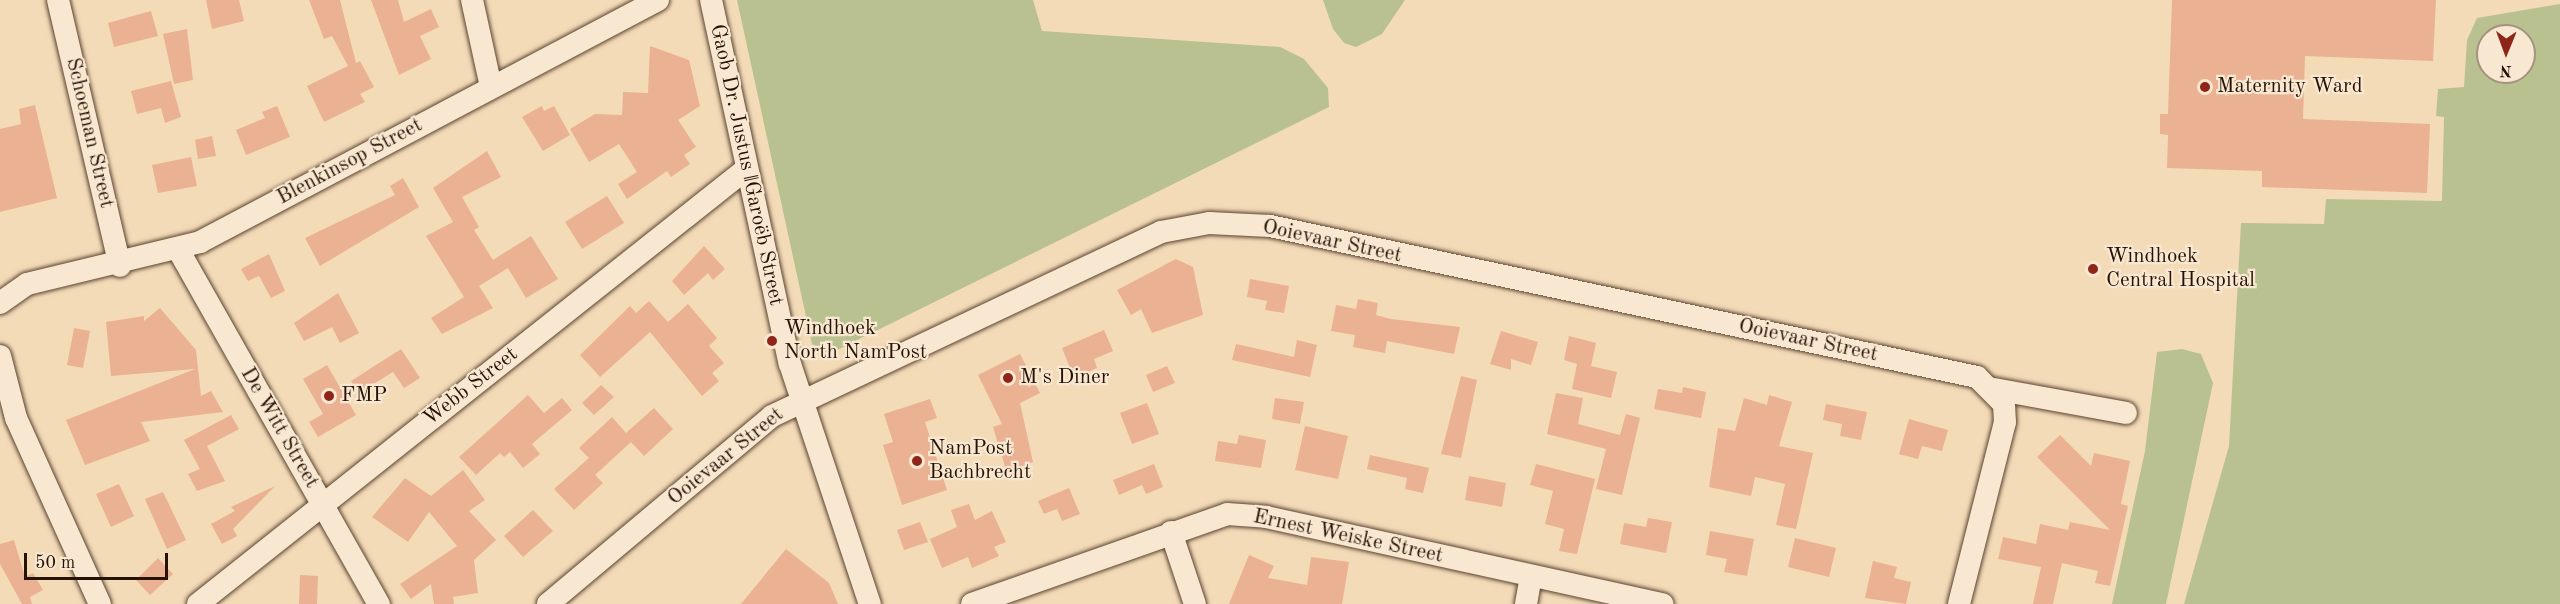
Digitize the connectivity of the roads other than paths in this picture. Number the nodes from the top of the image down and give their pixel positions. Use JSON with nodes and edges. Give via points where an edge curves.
{"nodes":[{"id":1,"x":58,"y":0,"type":"edge"},
{"id":2,"x":472,"y":0,"type":"edge"},
{"id":3,"x":658,"y":0,"type":"edge"},
{"id":4,"x":711,"y":0,"type":"edge"},
{"id":5,"x":491,"y":87,"type":"junction"},
{"id":6,"x":745,"y":170,"type":"junction"},
{"id":7,"x":179,"y":251,"type":"junction"},
{"id":8,"x":120,"y":266,"type":"junction"},
{"id":9,"x":0,"y":303,"type":"edge"},
{"id":10,"x":0,"y":356,"type":"edge"},
{"id":11,"x":1994,"y":389,"type":"junction"},
{"id":12,"x":800,"y":399,"type":"junction"},
{"id":13,"x":2126,"y":413,"type":"dead end"},
{"id":14,"x":8,"y":419,"type":"edge"},
{"id":15,"x":323,"y":504,"type":"junction"},
{"id":16,"x":1171,"y":532,"type":"junction"},
{"id":17,"x":1531,"y":577,"type":"junction"},
{"id":18,"x":100,"y":604,"type":"edge"},
{"id":19,"x":198,"y":604,"type":"edge"},
{"id":20,"x":379,"y":604,"type":"edge"},
{"id":21,"x":548,"y":604,"type":"edge"},
{"id":22,"x":870,"y":604,"type":"edge"},
{"id":23,"x":972,"y":604,"type":"edge"},
{"id":24,"x":1196,"y":604,"type":"edge"},
{"id":25,"x":1526,"y":604,"type":"edge"},
{"id":26,"x":1663,"y":604,"type":"edge"},
{"id":27,"x":1959,"y":604,"type":"edge"}],
"edges":[{"from":1,"to":8,"type":"street","name":"Schoeman Street"},
{"from":2,"to":5,"type":"street"},
{"from":3,"to":5,"type":"street","name":"Blenkinsop Street"},
{"from":4,"to":6,"type":"street","name":"Gaob Dr. Justus ǁGaroëb Street"},
{"from":5,"to":7,"type":"street","name":"Blenkinsop Street"},
{"from":6,"to":12,"type":"street","name":"Gaob Dr. Justus ǁGaroëb Street"},
{"from":6,"to":15,"type":"street","name":"Webb Street"},
{"from":7,"to":8,"type":"street","name":"Blenkinsop Street"},
{"from":7,"to":15,"type":"street","name":"De Witt Street"},
{"from":8,"to":9,"type":"street","name":"Blenkinsop Street","via":[[27,284]]},
{"from":10,"to":14,"type":"street"},
{"from":11,"to":12,"type":"street","name":"Ooievaar Street","via":[[1977,377],[1270,226],[1209,223],[1161,232]]},
{"from":11,"to":13,"type":"street","name":"Ooievaar Street"},
{"from":11,"to":27,"type":"street","via":[[2004,404],[2005,422]]},
{"from":12,"to":21,"type":"street","name":"Ooievaar Street","via":[[772,416]]},
{"from":12,"to":22,"type":"street","name":"Gaob Dr. Justus ǁGaroëb Street"},
{"from":14,"to":18,"type":"street"},
{"from":15,"to":19,"type":"street","name":"Webb Street"},
{"from":15,"to":20,"type":"street","name":"De Witt Street"},
{"from":16,"to":17,"type":"street","name":"Ernest Weiske Street","via":[[1227,514],[1266,517]]},
{"from":16,"to":23,"type":"street","name":"Ernest Weiske Street"},
{"from":16,"to":24,"type":"street"},
{"from":17,"to":25,"type":"street"},
{"from":17,"to":26,"type":"street","name":"Ernest Weiske Street"}]}
